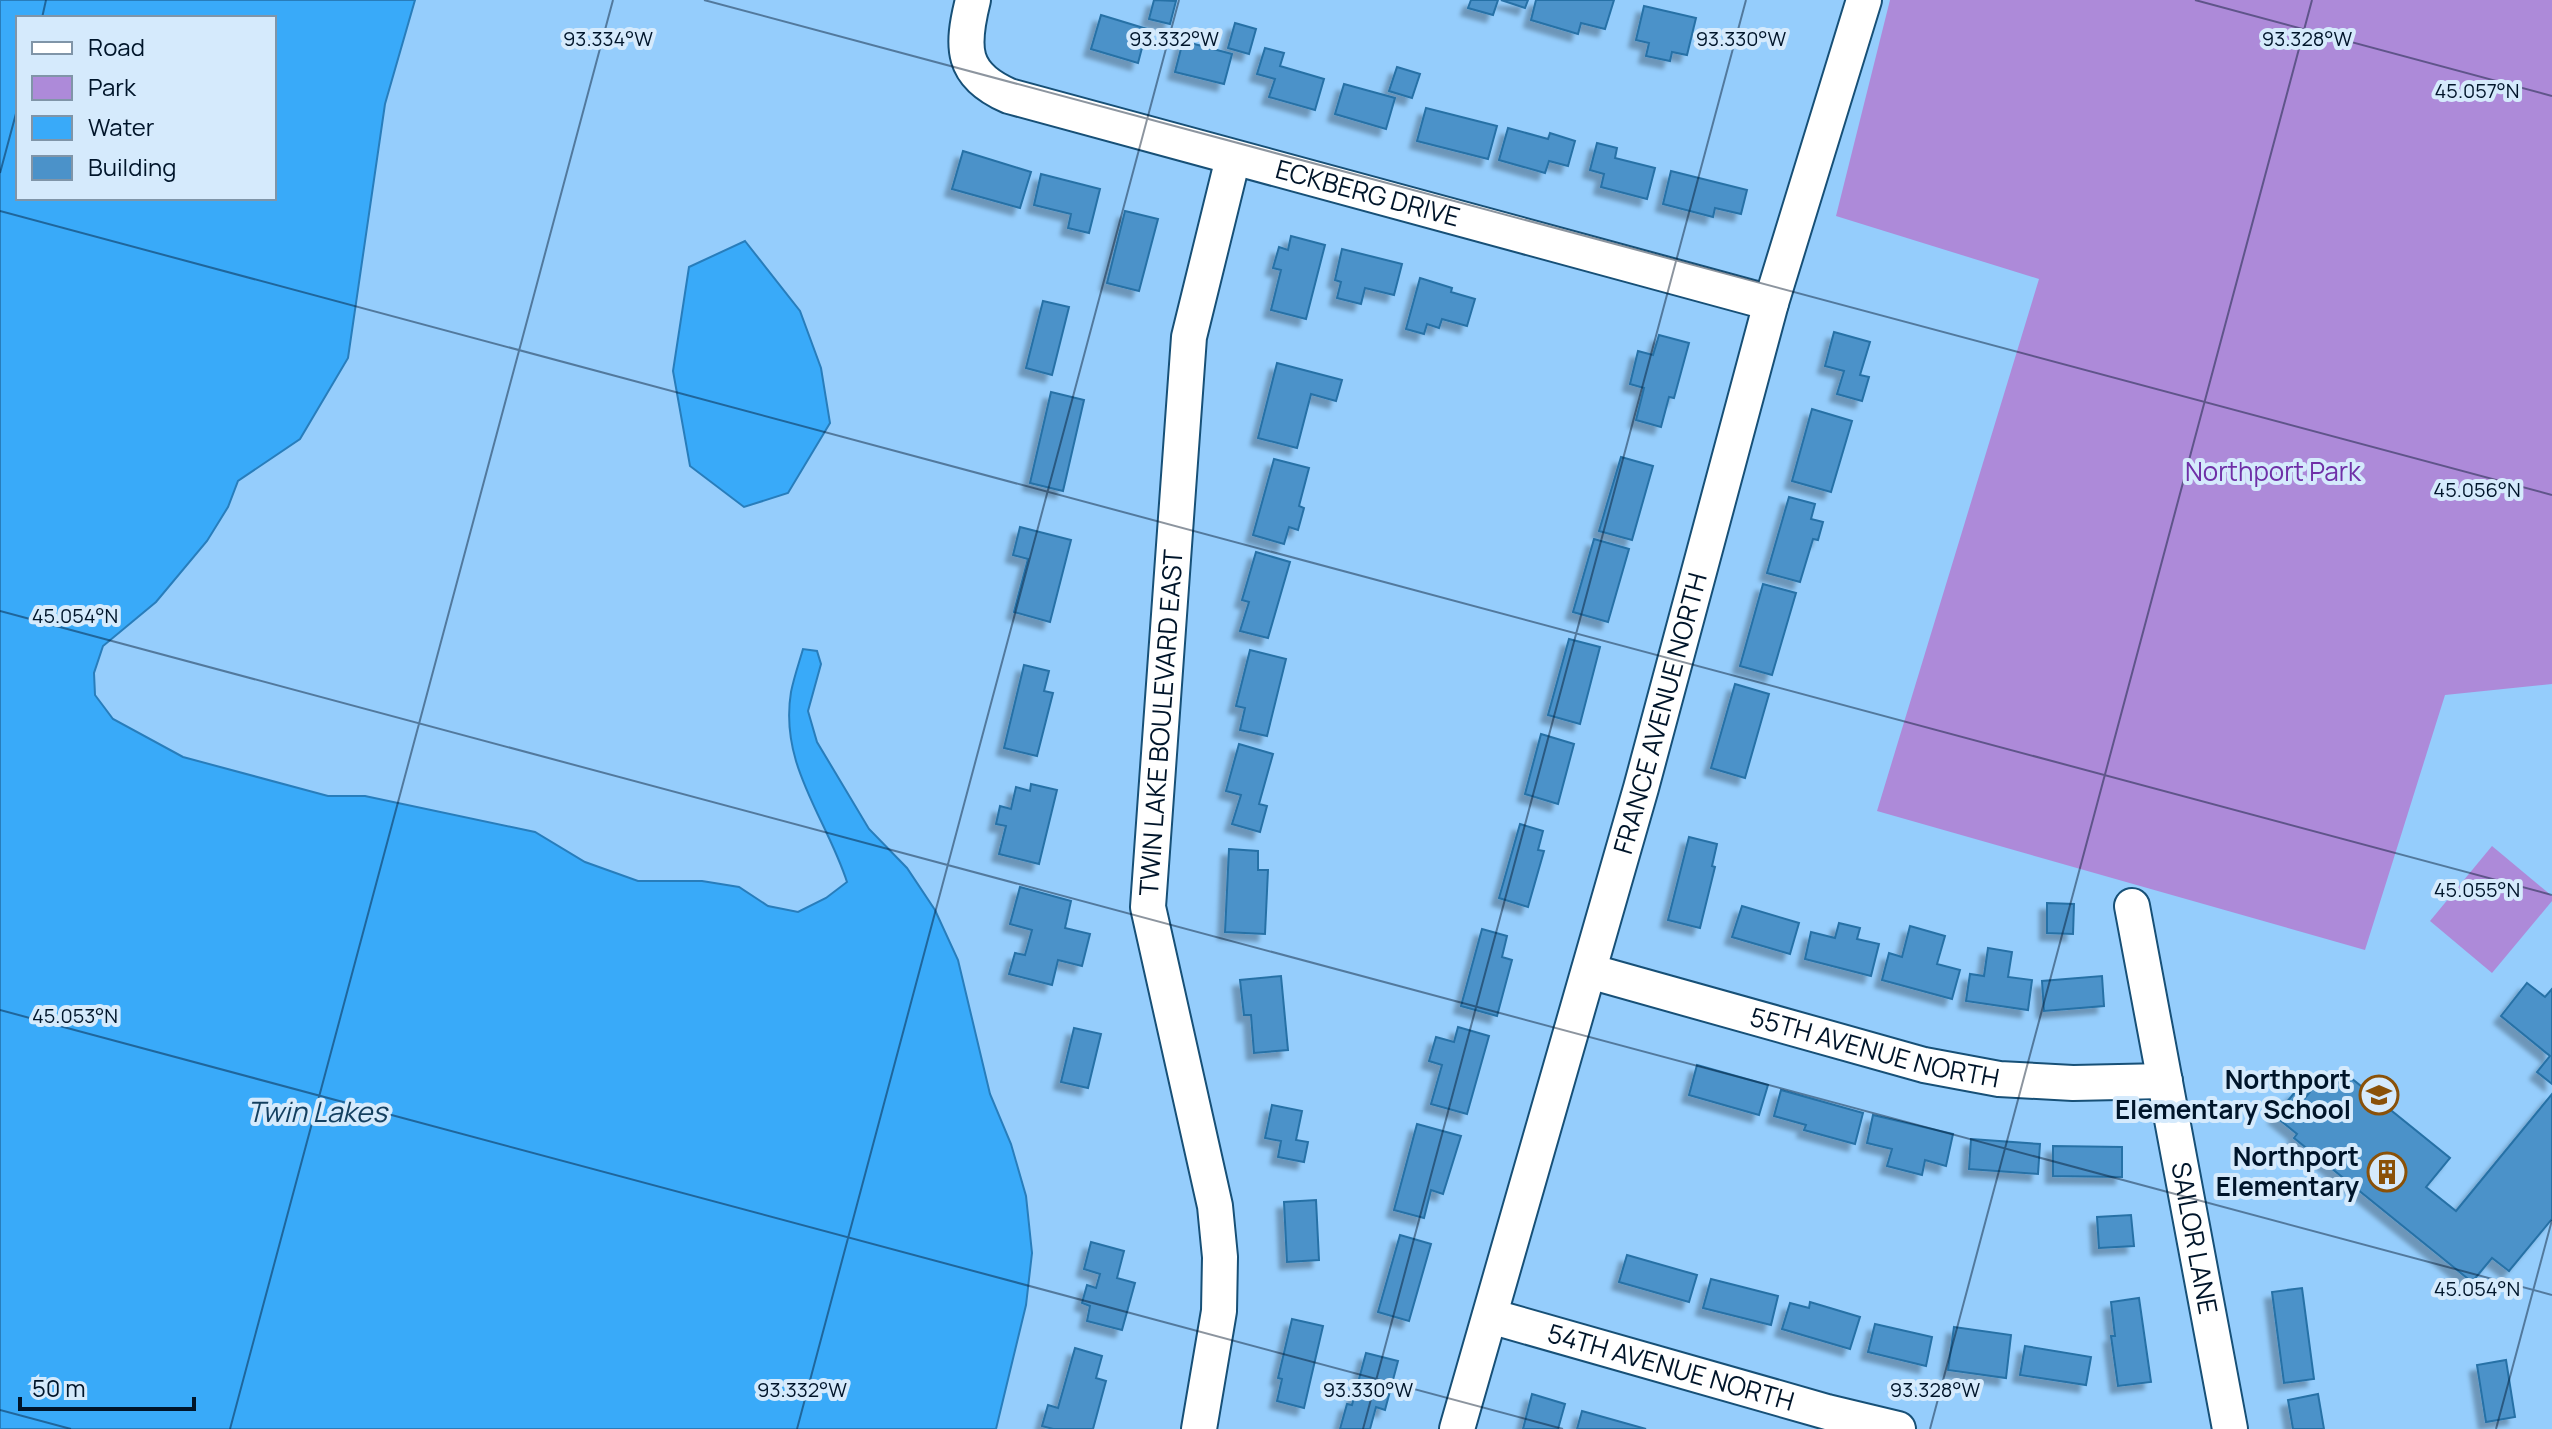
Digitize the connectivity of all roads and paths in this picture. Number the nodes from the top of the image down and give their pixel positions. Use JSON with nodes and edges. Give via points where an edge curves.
{"nodes":[{"id":1,"x":973,"y":0,"type":"edge"},
{"id":2,"x":1864,"y":0,"type":"edge"},
{"id":3,"x":1233,"y":158,"type":"junction"},
{"id":4,"x":1771,"y":303,"type":"junction"},
{"id":5,"x":2132,"y":906,"type":"dead end"},
{"id":6,"x":1589,"y":971,"type":"junction"},
{"id":7,"x":2165,"y":1081,"type":"junction"},
{"id":8,"x":1490,"y":1316,"type":"junction"},
{"id":9,"x":1199,"y":1429,"type":"edge"},
{"id":10,"x":1457,"y":1429,"type":"edge"},
{"id":11,"x":1898,"y":1429,"type":"edge"},
{"id":12,"x":2230,"y":1429,"type":"edge"}],
"edges":[{"from":1,"to":3,"type":"street","name":"ECKBERG DRIVE","via":[[966,46],[972,70],[987,86]]},
{"from":2,"to":4,"type":"street","name":"FRANCE AVENUE NORTH"},
{"from":3,"to":4,"type":"street","name":"ECKBERG DRIVE"},
{"from":3,"to":9,"type":"street","name":"TWIN LAKE BOULEVARD EAST","via":[[1189,337],[1148,907],[1215,1206],[1220,1257],[1219,1311]]},
{"from":4,"to":6,"type":"street","name":"FRANCE AVENUE NORTH"},
{"from":5,"to":7,"type":"street","name":"SAILOR LANE"},
{"from":6,"to":7,"type":"street","name":"55TH AVENUE NORTH","via":[[1924,1065],[1999,1079]]},
{"from":6,"to":8,"type":"street","name":"FRANCE AVENUE NORTH"},
{"from":7,"to":12,"type":"street","name":"SAILOR LANE"},
{"from":8,"to":10,"type":"street","name":"FRANCE AVENUE NORTH"},
{"from":8,"to":11,"type":"street","name":"54TH AVENUE NORTH"}]}
